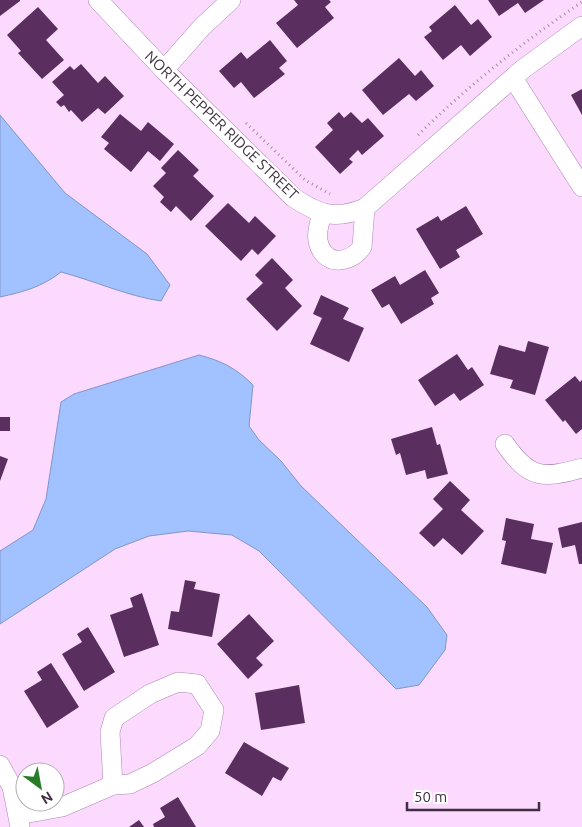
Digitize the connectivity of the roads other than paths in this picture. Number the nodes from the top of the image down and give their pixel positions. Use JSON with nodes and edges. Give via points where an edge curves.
{"nodes":[{"id":1,"x":98,"y":0,"type":"edge"},
{"id":2,"x":231,"y":0,"type":"edge"},
{"id":3,"x":582,"y":26,"type":"edge"},
{"id":4,"x":164,"y":70,"type":"junction"},
{"id":5,"x":513,"y":78,"type":"junction"},
{"id":6,"x":582,"y":187,"type":"edge"},
{"id":7,"x":365,"y":208,"type":"junction"},
{"id":8,"x":322,"y":213,"type":"junction"},
{"id":9,"x":504,"y":444,"type":"dead end"},
{"id":10,"x":582,"y":468,"type":"edge"},
{"id":11,"x":0,"y":765,"type":"edge"},
{"id":12,"x":113,"y":785,"type":"junction"},
{"id":13,"x":19,"y":821,"type":"edge"}],
"edges":[{"from":1,"to":4,"type":"street","name":"NORTH PEPPER RIDGE STREET"},
{"from":2,"to":4,"type":"street"},
{"from":3,"to":5,"type":"street","name":"NORTH PEPPER RIDGE STREET"},
{"from":4,"to":8,"type":"street","name":"NORTH PEPPER RIDGE STREET","via":[[294,198]]},
{"from":5,"to":6,"type":"street"},
{"from":5,"to":7,"type":"street","name":"NORTH PEPPER RIDGE STREET"},
{"from":7,"to":8,"type":"street","name":"NORTH PEPPER RIDGE STREET","via":[[339,216]]},
{"from":7,"to":8,"type":"street","via":[[362,247],[349,259],[336,261],[329,259],[318,241]]},
{"from":9,"to":10,"type":"street","via":[[517,462],[537,476],[558,475]]},
{"from":11,"to":13,"type":"street","via":[[12,786]]},
{"from":12,"to":12,"type":"street","via":[[130,784],[153,773],[204,739],[210,731],[214,710],[197,684],[178,682],[162,688],[114,718],[110,732]]},
{"from":12,"to":13,"type":"street"}]}
